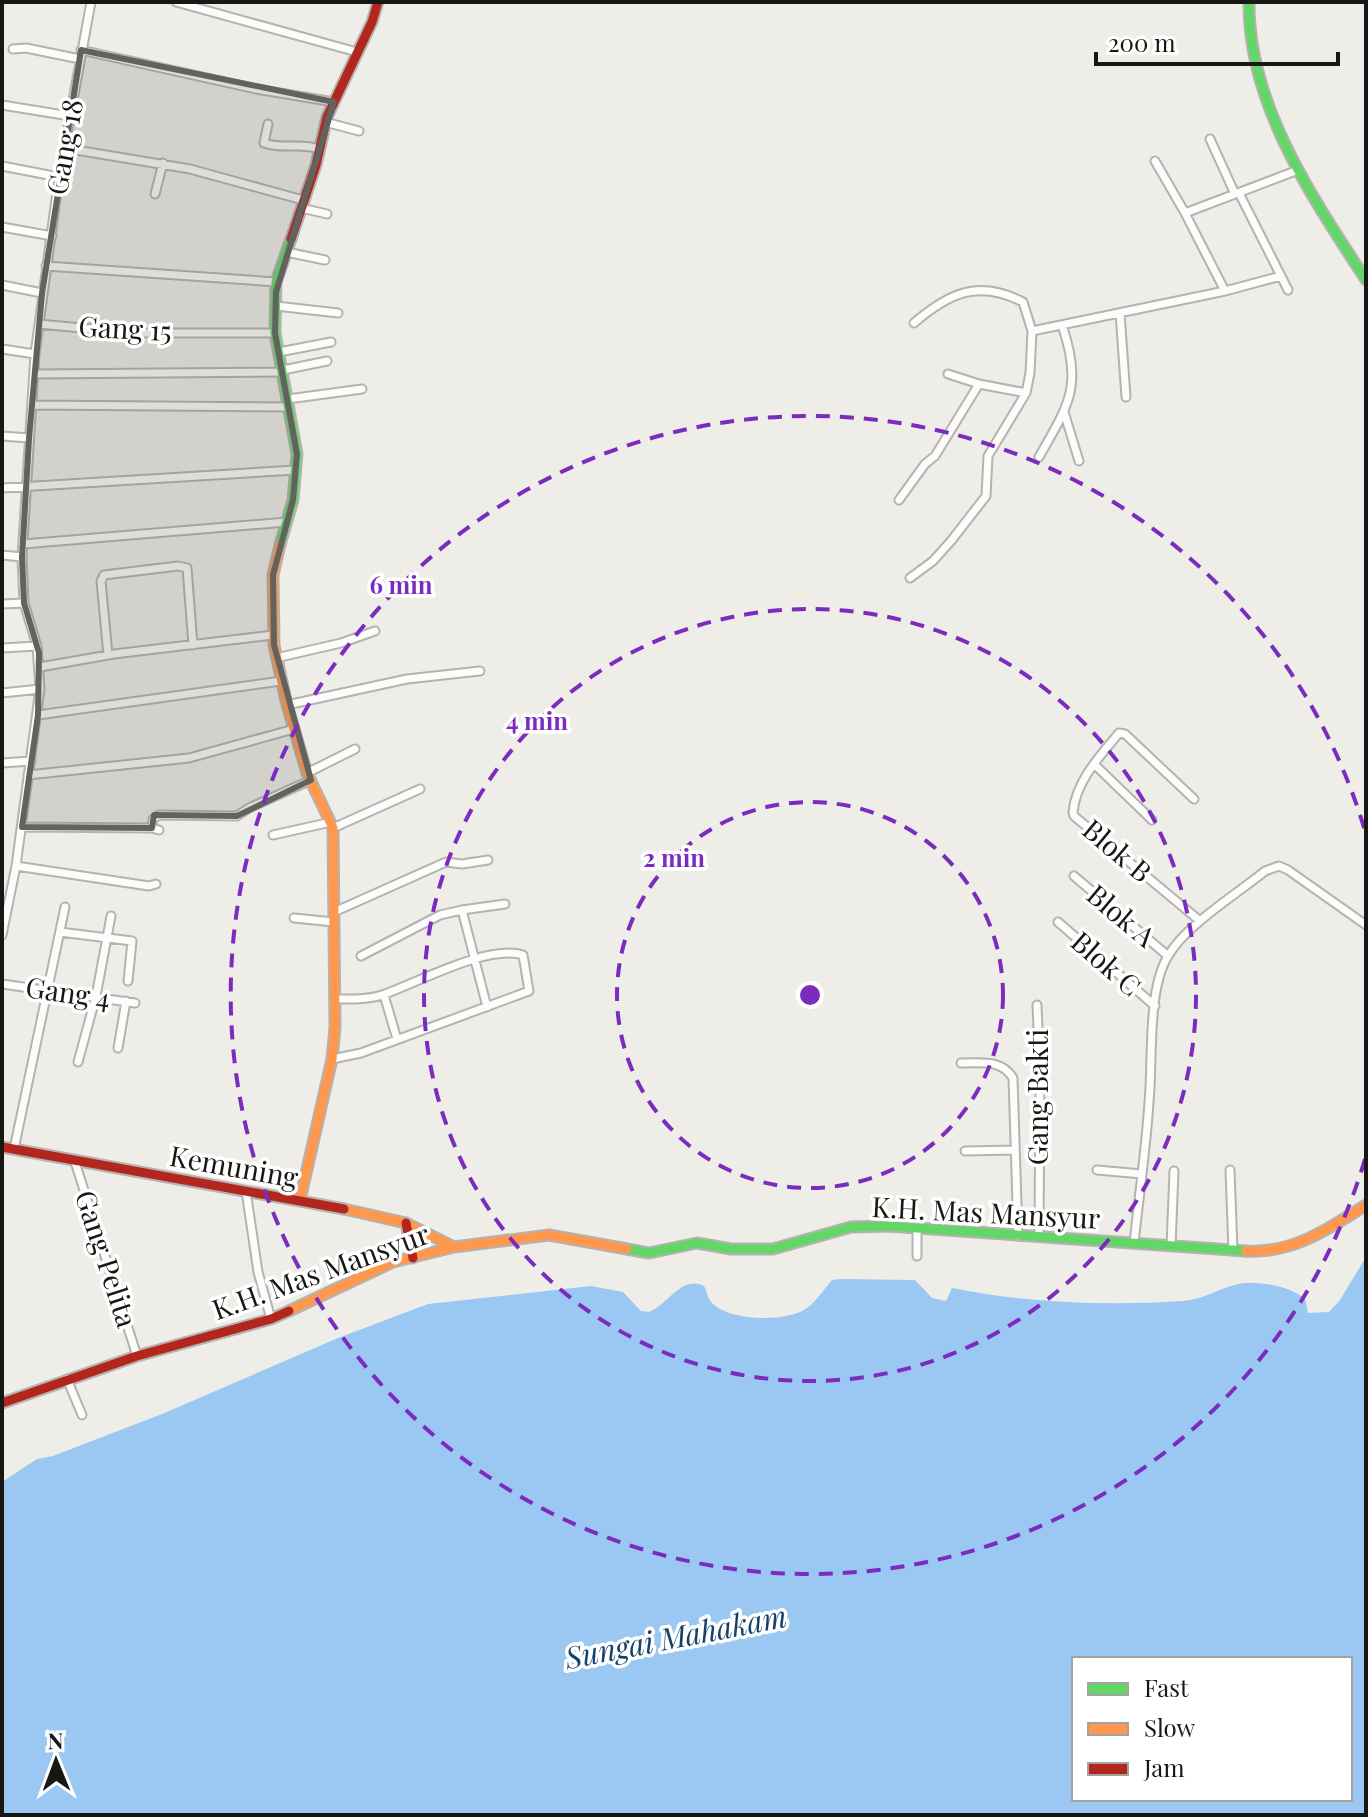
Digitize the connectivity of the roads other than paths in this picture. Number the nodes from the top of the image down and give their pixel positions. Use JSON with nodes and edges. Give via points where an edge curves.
{"nodes":[{"id":1,"x":91,"y":2,"type":"edge"},
{"id":2,"x":176,"y":2,"type":"edge"},
{"id":3,"x":378,"y":2,"type":"edge"},
{"id":4,"x":1249,"y":2,"type":"edge"},
{"id":5,"x":13,"y":49,"type":"dead end"},
{"id":6,"x":357,"y":52,"type":"junction"},
{"id":7,"x":81,"y":55,"type":"junction"},
{"id":8,"x":334,"y":102,"type":"junction"},
{"id":9,"x":2,"y":105,"type":"edge"},
{"id":10,"x":70,"y":116,"type":"junction"},
{"id":11,"x":325,"y":122,"type":"junction"},
{"id":12,"x":268,"y":124,"type":"dead end"},
{"id":13,"x":359,"y":131,"type":"dead end"},
{"id":14,"x":1210,"y":139,"type":"dead end"},
{"id":15,"x":64,"y":148,"type":"junction"},
{"id":16,"x":319,"y":149,"type":"junction"},
{"id":17,"x":1155,"y":161,"type":"dead end"},
{"id":18,"x":163,"y":163,"type":"junction"},
{"id":19,"x":2,"y":166,"type":"edge"},
{"id":20,"x":1298,"y":170,"type":"junction"},
{"id":21,"x":59,"y":177,"type":"junction"},
{"id":22,"x":155,"y":194,"type":"dead end"},
{"id":23,"x":1237,"y":194,"type":"junction"},
{"id":24,"x":302,"y":204,"type":"junction"},
{"id":25,"x":1185,"y":213,"type":"junction"},
{"id":26,"x":327,"y":214,"type":"dead end"},
{"id":27,"x":2,"y":227,"type":"edge"},
{"id":28,"x":52,"y":236,"type":"junction"},
{"id":29,"x":286,"y":252,"type":"junction"},
{"id":30,"x":325,"y":260,"type":"dead end"},
{"id":31,"x":46,"y":266,"type":"junction"},
{"id":32,"x":1281,"y":276,"type":"junction"},
{"id":33,"x":1366,"y":280,"type":"edge"},
{"id":34,"x":276,"y":282,"type":"junction"},
{"id":35,"x":2,"y":285,"type":"edge"},
{"id":36,"x":1288,"y":290,"type":"dead end"},
{"id":37,"x":1225,"y":291,"type":"junction"},
{"id":38,"x":42,"y":293,"type":"junction"},
{"id":39,"x":276,"y":306,"type":"junction"},
{"id":40,"x":338,"y":313,"type":"dead end"},
{"id":41,"x":1120,"y":313,"type":"junction"},
{"id":42,"x":914,"y":323,"type":"dead end"},
{"id":43,"x":39,"y":324,"type":"junction"},
{"id":44,"x":1062,"y":325,"type":"junction"},
{"id":45,"x":1032,"y":331,"type":"junction"},
{"id":46,"x":275,"y":333,"type":"junction"},
{"id":47,"x":331,"y":342,"type":"dead end"},
{"id":48,"x":2,"y":349,"type":"edge"},
{"id":49,"x":279,"y":352,"type":"junction"},
{"id":50,"x":35,"y":354,"type":"junction"},
{"id":51,"x":327,"y":361,"type":"dead end"},
{"id":52,"x":283,"y":371,"type":"junction"},
{"id":53,"x":34,"y":374,"type":"junction"},
{"id":54,"x":948,"y":374,"type":"dead end"},
{"id":55,"x":979,"y":384,"type":"junction"},
{"id":56,"x":362,"y":389,"type":"dead end"},
{"id":57,"x":1026,"y":393,"type":"junction"},
{"id":58,"x":1126,"y":397,"type":"dead end"},
{"id":59,"x":288,"y":403,"type":"junction"},
{"id":60,"x":32,"y":405,"type":"junction"},
{"id":61,"x":1064,"y":412,"type":"junction"},
{"id":62,"x":2,"y":436,"type":"edge"},
{"id":63,"x":29,"y":438,"type":"junction"},
{"id":64,"x":1039,"y":457,"type":"dead end"},
{"id":65,"x":1079,"y":461,"type":"dead end"},
{"id":66,"x":296,"y":470,"type":"junction"},
{"id":67,"x":27,"y":487,"type":"junction"},
{"id":68,"x":2,"y":488,"type":"edge"},
{"id":69,"x":899,"y":500,"type":"dead end"},
{"id":70,"x":287,"y":522,"type":"junction"},
{"id":71,"x":23,"y":544,"type":"junction"},
{"id":72,"x":2,"y":555,"type":"edge"},
{"id":73,"x":22,"y":557,"type":"junction"},
{"id":74,"x":910,"y":578,"type":"dead end"},
{"id":75,"x":24,"y":603,"type":"junction"},
{"id":76,"x":2,"y":604,"type":"edge"},
{"id":77,"x":375,"y":631,"type":"dead end"},
{"id":78,"x":273,"y":635,"type":"junction"},
{"id":79,"x":193,"y":645,"type":"junction"},
{"id":80,"x":37,"y":646,"type":"junction"},
{"id":81,"x":2,"y":648,"type":"edge"},
{"id":82,"x":108,"y":655,"type":"junction"},
{"id":83,"x":276,"y":658,"type":"junction"},
{"id":84,"x":40,"y":667,"type":"junction"},
{"id":85,"x":480,"y":671,"type":"dead end"},
{"id":86,"x":281,"y":681,"type":"junction"},
{"id":87,"x":40,"y":689,"type":"junction"},
{"id":88,"x":2,"y":693,"type":"edge"},
{"id":89,"x":287,"y":705,"type":"junction"},
{"id":90,"x":38,"y":715,"type":"junction"},
{"id":91,"x":294,"y":729,"type":"junction"},
{"id":92,"x":355,"y":749,"type":"dead end"},
{"id":93,"x":31,"y":761,"type":"junction"},
{"id":94,"x":2,"y":763,"type":"edge"},
{"id":95,"x":1094,"y":764,"type":"junction"},
{"id":96,"x":28,"y":775,"type":"junction"},
{"id":97,"x":309,"y":776,"type":"junction"},
{"id":98,"x":420,"y":789,"type":"dead end"},
{"id":99,"x":1194,"y":799,"type":"dead end"},
{"id":100,"x":1152,"y":820,"type":"dead end"},
{"id":101,"x":332,"y":825,"type":"junction"},
{"id":102,"x":22,"y":827,"type":"junction"},
{"id":103,"x":273,"y":835,"type":"dead end"},
{"id":104,"x":488,"y":860,"type":"dead end"},
{"id":105,"x":16,"y":866,"type":"junction"},
{"id":106,"x":1074,"y":876,"type":"dead end"},
{"id":107,"x":2,"y":879,"type":"edge"},
{"id":108,"x":12,"y":883,"type":"junction"},
{"id":109,"x":156,"y":884,"type":"dead end"},
{"id":110,"x":505,"y":904,"type":"dead end"},
{"id":111,"x":65,"y":907,"type":"dead end"},
{"id":112,"x":462,"y":910,"type":"junction"},
{"id":113,"x":111,"y":916,"type":"dead end"},
{"id":114,"x":334,"y":917,"type":"junction"},
{"id":115,"x":294,"y":918,"type":"dead end"},
{"id":116,"x":1200,"y":921,"type":"junction"},
{"id":117,"x":1058,"y":922,"type":"dead end"},
{"id":118,"x":1366,"y":925,"type":"edge"},
{"id":119,"x":60,"y":932,"type":"junction"},
{"id":120,"x":2,"y":935,"type":"edge"},
{"id":121,"x":109,"y":937,"type":"junction"},
{"id":122,"x":361,"y":956,"type":"dead end"},
{"id":123,"x":1168,"y":956,"type":"junction"},
{"id":124,"x":474,"y":960,"type":"junction"},
{"id":125,"x":128,"y":981,"type":"dead end"},
{"id":126,"x":2,"y":984,"type":"edge"},
{"id":127,"x":48,"y":990,"type":"junction"},
{"id":128,"x":384,"y":995,"type":"junction"},
{"id":129,"x":96,"y":996,"type":"junction"},
{"id":130,"x":335,"y":999,"type":"junction"},
{"id":131,"x":1037,"y":1005,"type":"dead end"},
{"id":132,"x":1155,"y":1006,"type":"junction"},
{"id":133,"x":487,"y":1007,"type":"junction"},
{"id":134,"x":397,"y":1039,"type":"junction"},
{"id":135,"x":118,"y":1048,"type":"dead end"},
{"id":136,"x":332,"y":1059,"type":"junction"},
{"id":137,"x":78,"y":1062,"type":"dead end"},
{"id":138,"x":961,"y":1063,"type":"dead end"},
{"id":139,"x":2,"y":1147,"type":"edge"},
{"id":140,"x":14,"y":1149,"type":"junction"},
{"id":141,"x":1015,"y":1150,"type":"junction"},
{"id":142,"x":965,"y":1151,"type":"dead end"},
{"id":143,"x":75,"y":1162,"type":"junction"},
{"id":144,"x":1097,"y":1170,"type":"dead end"},
{"id":145,"x":1230,"y":1170,"type":"dead end"},
{"id":146,"x":1174,"y":1171,"type":"dead end"},
{"id":147,"x":1142,"y":1174,"type":"junction"},
{"id":148,"x":246,"y":1191,"type":"junction"},
{"id":149,"x":300,"y":1200,"type":"junction"},
{"id":150,"x":1366,"y":1205,"type":"edge"},
{"id":151,"x":406,"y":1223,"type":"junction"},
{"id":152,"x":917,"y":1227,"type":"junction"},
{"id":153,"x":1018,"y":1236,"type":"junction"},
{"id":154,"x":1039,"y":1236,"type":"junction"},
{"id":155,"x":1134,"y":1243,"type":"junction"},
{"id":156,"x":1171,"y":1246,"type":"junction"},
{"id":157,"x":454,"y":1247,"type":"junction"},
{"id":158,"x":1233,"y":1251,"type":"junction"},
{"id":159,"x":917,"y":1256,"type":"dead end"},
{"id":160,"x":413,"y":1258,"type":"junction"},
{"id":161,"x":271,"y":1319,"type":"junction"},
{"id":162,"x":137,"y":1356,"type":"junction"},
{"id":163,"x":67,"y":1379,"type":"junction"},
{"id":164,"x":2,"y":1403,"type":"edge"},
{"id":165,"x":82,"y":1415,"type":"dead end"}],
"edges":[{"from":1,"to":7,"type":"street","name":"Gang 18"},
{"from":2,"to":6,"type":"street"},
{"from":3,"to":6,"type":"main road"},
{"from":4,"to":20,"type":"main road","via":[[1259,79]]},
{"from":5,"to":7,"type":"street"},
{"from":6,"to":8,"type":"main road"},
{"from":7,"to":8,"type":"street"},
{"from":7,"to":10,"type":"street","name":"Gang 18"},
{"from":8,"to":11,"type":"main road"},
{"from":9,"to":10,"type":"street"},
{"from":10,"to":15,"type":"street","name":"Gang 18"},
{"from":11,"to":13,"type":"street"},
{"from":11,"to":16,"type":"main road"},
{"from":12,"to":16,"type":"street","via":[[264,143]]},
{"from":14,"to":23,"type":"street"},
{"from":15,"to":18,"type":"street"},
{"from":15,"to":21,"type":"street","name":"Gang 18"},
{"from":16,"to":24,"type":"main road"},
{"from":17,"to":25,"type":"street"},
{"from":18,"to":22,"type":"street"},
{"from":18,"to":24,"type":"street"},
{"from":19,"to":21,"type":"street"},
{"from":20,"to":23,"type":"street"},
{"from":20,"to":33,"type":"main road"},
{"from":21,"to":28,"type":"street","name":"Gang 18"},
{"from":23,"to":25,"type":"street"},
{"from":23,"to":32,"type":"street"},
{"from":24,"to":26,"type":"street"},
{"from":24,"to":29,"type":"main road"},
{"from":25,"to":37,"type":"street"},
{"from":27,"to":28,"type":"street"},
{"from":28,"to":31,"type":"street","name":"Gang 18"},
{"from":29,"to":30,"type":"street"},
{"from":29,"to":34,"type":"main road"},
{"from":31,"to":34,"type":"street"},
{"from":31,"to":38,"type":"street","name":"Gang 18"},
{"from":32,"to":36,"type":"street"},
{"from":32,"to":37,"type":"street"},
{"from":34,"to":39,"type":"main road"},
{"from":35,"to":38,"type":"street"},
{"from":37,"to":41,"type":"street"},
{"from":38,"to":43,"type":"street","name":"Gang 18"},
{"from":39,"to":40,"type":"street"},
{"from":39,"to":46,"type":"main road"},
{"from":41,"to":44,"type":"street"},
{"from":41,"to":58,"type":"street"},
{"from":42,"to":45,"type":"street","via":[[950,296],[987,291],[1023,302]]},
{"from":43,"to":46,"type":"street","name":"Gang 15","via":[[134,333]]},
{"from":43,"to":50,"type":"street","name":"Gang 18"},
{"from":44,"to":45,"type":"street"},
{"from":44,"to":61,"type":"street","via":[[1073,381]]},
{"from":45,"to":57,"type":"street"},
{"from":46,"to":49,"type":"main road"},
{"from":47,"to":49,"type":"street"},
{"from":48,"to":50,"type":"street"},
{"from":49,"to":52,"type":"main road"},
{"from":50,"to":53,"type":"street","name":"Gang 18"},
{"from":51,"to":52,"type":"street"},
{"from":52,"to":53,"type":"street"},
{"from":52,"to":59,"type":"main road"},
{"from":53,"to":60,"type":"street","name":"Gang 18"},
{"from":54,"to":55,"type":"street"},
{"from":55,"to":57,"type":"street"},
{"from":55,"to":69,"type":"street","via":[[940,449]]},
{"from":56,"to":59,"type":"street"},
{"from":57,"to":74,"type":"street","via":[[988,456],[981,505],[933,561]]},
{"from":59,"to":60,"type":"street"},
{"from":59,"to":66,"type":"main road"},
{"from":60,"to":63,"type":"street","name":"Gang 18"},
{"from":61,"to":64,"type":"street"},
{"from":61,"to":65,"type":"street"},
{"from":62,"to":63,"type":"street"},
{"from":63,"to":67,"type":"street","name":"Gang 18"},
{"from":66,"to":67,"type":"street"},
{"from":66,"to":70,"type":"main road"},
{"from":67,"to":68,"type":"street"},
{"from":67,"to":71,"type":"street","name":"Gang 18"},
{"from":70,"to":71,"type":"street"},
{"from":70,"to":78,"type":"main road","via":[[273,575]]},
{"from":71,"to":73,"type":"street","name":"Gang 18"},
{"from":72,"to":73,"type":"street"},
{"from":73,"to":75,"type":"street","name":"Gang 18"},
{"from":75,"to":76,"type":"street"},
{"from":75,"to":80,"type":"street","name":"Gang 18"},
{"from":77,"to":83,"type":"street"},
{"from":78,"to":79,"type":"street"},
{"from":78,"to":83,"type":"main road"},
{"from":79,"to":82,"type":"street"},
{"from":79,"to":82,"type":"street","via":[[187,568],[118,573],[102,577]]},
{"from":80,"to":81,"type":"street"},
{"from":80,"to":84,"type":"street","name":"Gang 18"},
{"from":82,"to":84,"type":"street"},
{"from":83,"to":86,"type":"main road"},
{"from":84,"to":87,"type":"street","name":"Gang 18"},
{"from":85,"to":89,"type":"street","via":[[407,679]]},
{"from":86,"to":89,"type":"main road"},
{"from":86,"to":90,"type":"street"},
{"from":87,"to":88,"type":"street"},
{"from":87,"to":90,"type":"street","name":"Gang 18"},
{"from":89,"to":91,"type":"main road"},
{"from":90,"to":93,"type":"street","name":"Gang 18"},
{"from":91,"to":96,"type":"street","via":[[189,758]]},
{"from":91,"to":97,"type":"main road"},
{"from":92,"to":97,"type":"street"},
{"from":93,"to":94,"type":"street"},
{"from":93,"to":96,"type":"street","name":"Gang 18"},
{"from":95,"to":99,"type":"street","name":"Blok B","via":[[1119,733],[1125,734]]},
{"from":95,"to":100,"type":"street"},
{"from":95,"to":116,"type":"street","name":"Blok B","via":[[1082,783],[1074,816]]},
{"from":96,"to":102,"type":"street","name":"Gang 18"},
{"from":97,"to":101,"type":"main road"},
{"from":97,"to":102,"type":"street","via":[[237,816],[159,815],[153,819],[155,829]]},
{"from":98,"to":101,"type":"street"},
{"from":101,"to":103,"type":"street"},
{"from":101,"to":114,"type":"main road"},
{"from":102,"to":105,"type":"street","name":"Gang 18"},
{"from":104,"to":114,"type":"street","via":[[446,862]]},
{"from":105,"to":108,"type":"street","name":"Gang 18"},
{"from":105,"to":109,"type":"street"},
{"from":106,"to":123,"type":"street","name":"Blok A"},
{"from":107,"to":108,"type":"street"},
{"from":108,"to":120,"type":"street","name":"Gang 18"},
{"from":110,"to":112,"type":"street"},
{"from":111,"to":119,"type":"street"},
{"from":112,"to":122,"type":"street","via":[[440,915]]},
{"from":112,"to":124,"type":"street"},
{"from":113,"to":121,"type":"street"},
{"from":114,"to":115,"type":"street"},
{"from":114,"to":130,"type":"main road"},
{"from":116,"to":118,"type":"street","via":[[1279,866]]},
{"from":116,"to":123,"type":"street"},
{"from":117,"to":132,"type":"street","name":"Blok C"},
{"from":119,"to":121,"type":"street"},
{"from":119,"to":127,"type":"street"},
{"from":121,"to":125,"type":"street","via":[[132,941]]},
{"from":121,"to":129,"type":"street"},
{"from":123,"to":132,"type":"street"},
{"from":124,"to":128,"type":"street"},
{"from":124,"to":133,"type":"street"},
{"from":124,"to":133,"type":"street","via":[[523,955],[529,991]]},
{"from":126,"to":127,"type":"street","name":"Gang 4"},
{"from":127,"to":129,"type":"street","name":"Gang 4"},
{"from":127,"to":140,"type":"street"},
{"from":128,"to":130,"type":"street"},
{"from":128,"to":134,"type":"street"},
{"from":129,"to":135,"type":"street","name":"Gang 4","via":[[130,1002]]},
{"from":129,"to":137,"type":"street"},
{"from":130,"to":136,"type":"main road"},
{"from":131,"to":154,"type":"street","name":"Gang Bakti"},
{"from":132,"to":147,"type":"street"},
{"from":133,"to":134,"type":"street"},
{"from":134,"to":136,"type":"street"},
{"from":136,"to":149,"type":"main road"},
{"from":138,"to":141,"type":"street","via":[[993,1063],[1013,1078]]},
{"from":139,"to":140,"type":"main road","name":"Kemuning"},
{"from":140,"to":143,"type":"main road","name":"Kemuning"},
{"from":141,"to":142,"type":"street"},
{"from":141,"to":153,"type":"street"},
{"from":143,"to":148,"type":"main road","name":"Kemuning"},
{"from":143,"to":162,"type":"street","name":"Gang Pelita"},
{"from":144,"to":147,"type":"street"},
{"from":145,"to":158,"type":"street"},
{"from":146,"to":156,"type":"street"},
{"from":147,"to":155,"type":"street"},
{"from":148,"to":149,"type":"main road","name":"Kemuning"},
{"from":148,"to":161,"type":"street"},
{"from":149,"to":151,"type":"main road","name":"Kemuning"},
{"from":150,"to":158,"type":"main road","name":"K.H. Mas Mansyur","via":[[1312,1240],[1286,1249]]},
{"from":151,"to":157,"type":"main road","name":"Kemuning"},
{"from":151,"to":160,"type":"main road"},
{"from":152,"to":153,"type":"main road","name":"K.H. Mas Mansyur"},
{"from":152,"to":157,"type":"main road","name":"K.H. Mas Mansyur","via":[[851,1227],[773,1249],[697,1243],[649,1253],[549,1235]]},
{"from":152,"to":159,"type":"street"},
{"from":153,"to":154,"type":"main road","name":"K.H. Mas Mansyur"},
{"from":154,"to":155,"type":"main road","name":"K.H. Mas Mansyur"},
{"from":155,"to":156,"type":"main road","name":"K.H. Mas Mansyur"},
{"from":156,"to":158,"type":"main road","name":"K.H. Mas Mansyur"},
{"from":157,"to":160,"type":"main road","name":"K.H. Mas Mansyur"},
{"from":160,"to":161,"type":"main road","name":"K.H. Mas Mansyur","via":[[359,1276]]},
{"from":161,"to":162,"type":"main road","name":"K.H. Mas Mansyur"},
{"from":162,"to":163,"type":"main road","name":"K.H. Mas Mansyur"},
{"from":163,"to":164,"type":"main road","name":"K.H. Mas Mansyur"},
{"from":163,"to":165,"type":"street"}]}
